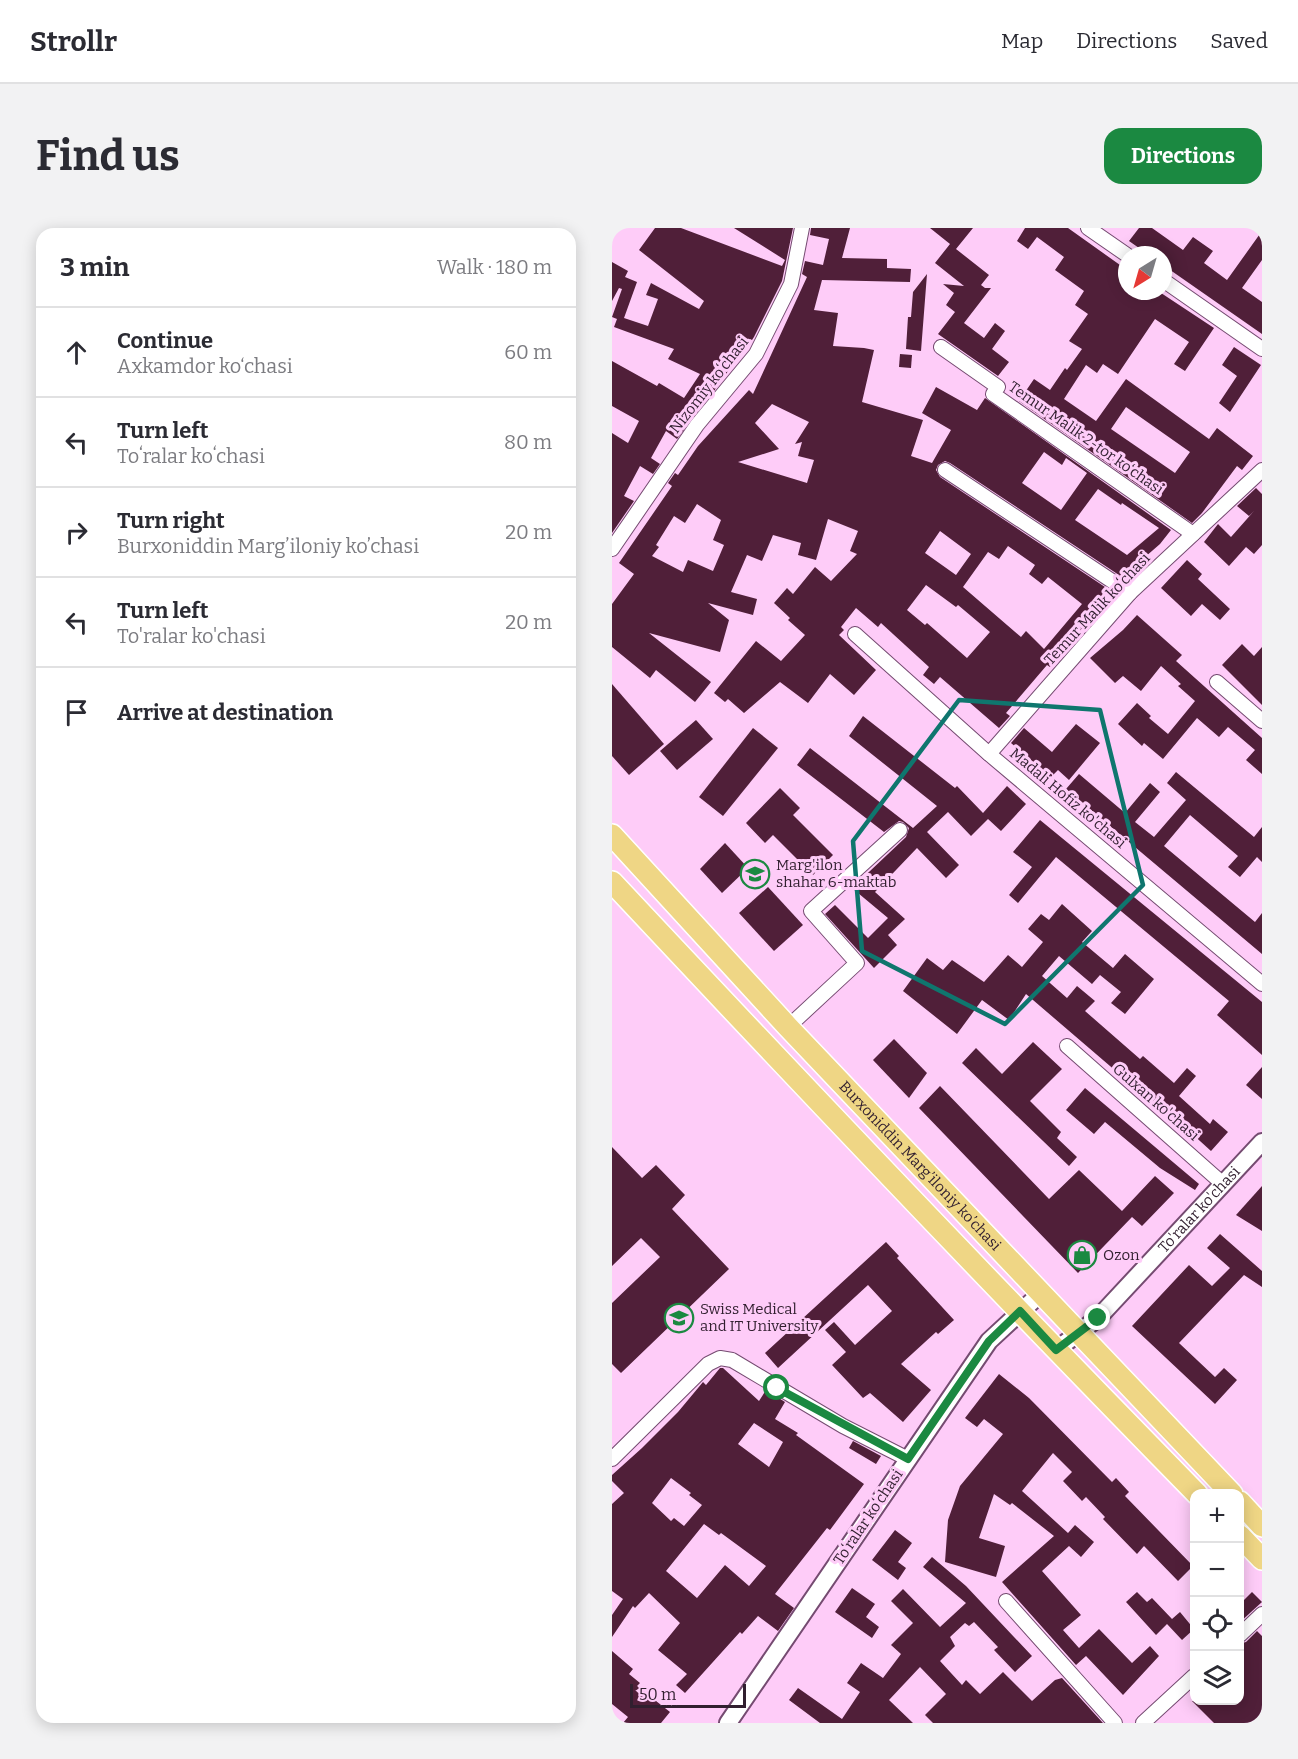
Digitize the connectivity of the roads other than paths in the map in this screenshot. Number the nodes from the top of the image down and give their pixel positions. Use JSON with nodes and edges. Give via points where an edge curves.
{"nodes":[{"id":1,"x":802,"y":228,"type":"edge"},
{"id":2,"x":1088,"y":228,"type":"edge"},
{"id":3,"x":1118,"y":249,"type":"edge"},
{"id":4,"x":1172,"y":286,"type":"edge"},
{"id":5,"x":941,"y":347,"type":"dead end"},
{"id":6,"x":1262,"y":349,"type":"edge"},
{"id":7,"x":945,"y":470,"type":"dead end"},
{"id":8,"x":1262,"y":470,"type":"edge"},
{"id":9,"x":1194,"y":534,"type":"junction"},
{"id":10,"x":612,"y":549,"type":"edge"},
{"id":11,"x":1130,"y":593,"type":"junction"},
{"id":12,"x":855,"y":634,"type":"dead end"},
{"id":13,"x":1217,"y":682,"type":"dead end"},
{"id":14,"x":1262,"y":721,"type":"edge"},
{"id":15,"x":989,"y":754,"type":"junction"},
{"id":16,"x":900,"y":830,"type":"dead end"},
{"id":17,"x":612,"y":835,"type":"edge"},
{"id":18,"x":612,"y":882,"type":"edge"},
{"id":19,"x":1262,"y":984,"type":"edge"},
{"id":20,"x":788,"y":1027,"type":"junction"},
{"id":21,"x":1067,"y":1046,"type":"dead end"},
{"id":22,"x":1262,"y":1142,"type":"edge"},
{"id":23,"x":1223,"y":1184,"type":"junction"},
{"id":24,"x":1041,"y":1293,"type":"junction"},
{"id":25,"x":1020,"y":1311,"type":"junction"},
{"id":26,"x":1079,"y":1332,"type":"junction"},
{"id":27,"x":1056,"y":1350,"type":"junction"},
{"id":28,"x":612,"y":1459,"type":"edge"},
{"id":29,"x":908,"y":1459,"type":"junction"},
{"id":30,"x":1192,"y":1489,"type":"edge"},
{"id":31,"x":1227,"y":1489,"type":"edge"},
{"id":32,"x":1244,"y":1507,"type":"edge"},
{"id":33,"x":1262,"y":1526,"type":"edge"},
{"id":34,"x":1244,"y":1541,"type":"edge"},
{"id":35,"x":1262,"y":1559,"type":"edge"},
{"id":36,"x":1006,"y":1601,"type":"dead end"},
{"id":37,"x":1262,"y":1614,"type":"edge"},
{"id":38,"x":1244,"y":1630,"type":"edge"},
{"id":39,"x":1190,"y":1680,"type":"edge"},
{"id":40,"x":728,"y":1723,"type":"edge"},
{"id":41,"x":1115,"y":1723,"type":"edge"},
{"id":42,"x":1143,"y":1723,"type":"edge"}],
"edges":[{"from":1,"to":10,"type":"street","name":"Nizomiy koʻchasi","via":[[791,284],[756,354],[697,425]]},
{"from":2,"to":3,"type":"street"},
{"from":4,"to":6,"type":"street"},
{"from":5,"to":9,"type":"street","name":"Temur Malik 2-tor ko‘chasi","via":[[998,387],[993,394]]},
{"from":7,"to":11,"type":"street"},
{"from":8,"to":9,"type":"street","name":"Temur Malik koʻchasi"},
{"from":9,"to":11,"type":"street","name":"Temur Malik koʻchasi"},
{"from":11,"to":15,"type":"street","name":"Temur Malik koʻchasi"},
{"from":12,"to":15,"type":"street","name":"Madali Hofiz ko'chasi"},
{"from":13,"to":14,"type":"street"},
{"from":15,"to":19,"type":"street","name":"Madali Hofiz ko'chasi"},
{"from":16,"to":20,"type":"street","via":[[811,910],[857,963]]},
{"from":17,"to":20,"type":"main road","name":"Burxoniddin Marg’iloniy ko’chasi"},
{"from":18,"to":25,"type":"main road","name":"Burxoniddin Marg’iloniy ko’chasi"},
{"from":20,"to":24,"type":"main road","name":"Burxoniddin Marg’iloniy ko’chasi"},
{"from":21,"to":23,"type":"street","name":"Gulxan ko'chasi"},
{"from":22,"to":23,"type":"street","name":"To'ralar ko'chasi"},
{"from":23,"to":26,"type":"street","name":"To'ralar ko'chasi","via":[[1098,1318]]},
{"from":24,"to":25,"type":"street","name":"Toʻralar koʻchasi"},
{"from":24,"to":26,"type":"main road","name":"Burxoniddin Marg’iloniy ko’chasi"},
{"from":25,"to":27,"type":"main road","name":"Burxoniddin Marg’iloniy ko’chasi"},
{"from":25,"to":29,"type":"street","name":"Toʻralar koʻchasi","via":[[989,1341]]},
{"from":26,"to":27,"type":"street","name":"To'ralar ko'chasi"},
{"from":26,"to":31,"type":"main road","name":"Burxoniddin Marg’iloniy ko’chasi"},
{"from":27,"to":30,"type":"main road","name":"Burxoniddin Marg’iloniy ko’chasi"},
{"from":28,"to":29,"type":"street","via":[[708,1364],[720,1358],[732,1360],[843,1426]]},
{"from":29,"to":40,"type":"street","name":"Toʻralar koʻchasi"},
{"from":32,"to":33,"type":"main road"},
{"from":34,"to":35,"type":"main road"},
{"from":36,"to":41,"type":"street"},
{"from":37,"to":38,"type":"street"},
{"from":39,"to":42,"type":"street"}]}
